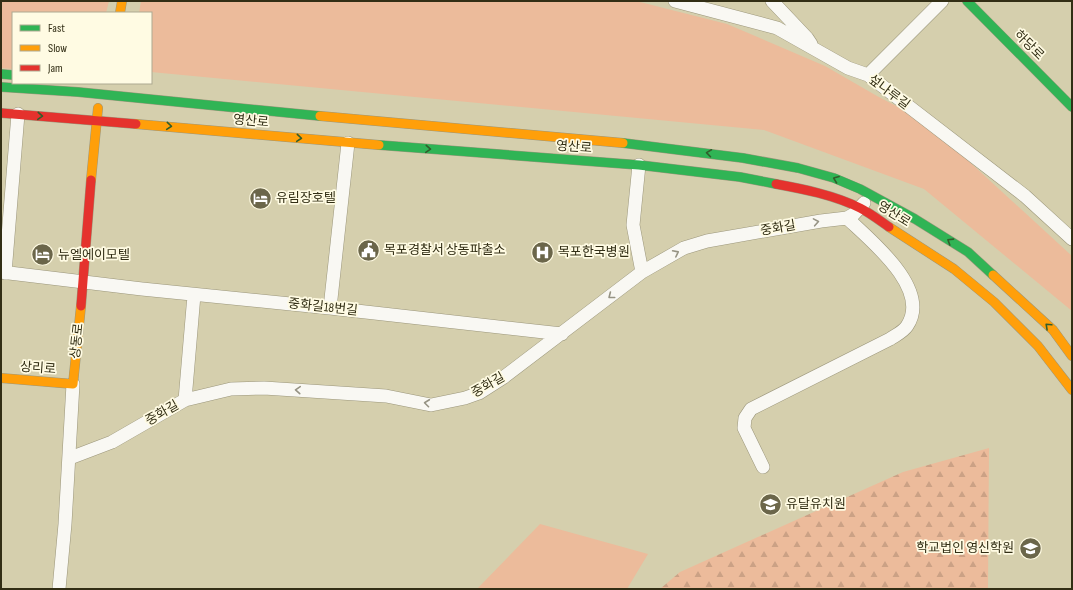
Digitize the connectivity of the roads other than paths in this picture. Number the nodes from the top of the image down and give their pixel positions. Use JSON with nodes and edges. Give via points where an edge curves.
{"nodes":[{"id":1,"x":122,"y":1,"type":"edge"},
{"id":2,"x":675,"y":1,"type":"edge"},
{"id":3,"x":772,"y":1,"type":"edge"},
{"id":4,"x":942,"y":1,"type":"edge"},
{"id":5,"x":967,"y":1,"type":"edge"},
{"id":6,"x":120,"y":12,"type":"edge"},
{"id":7,"x":814,"y":49,"type":"junction"},
{"id":8,"x":1,"y":74,"type":"edge"},
{"id":9,"x":12,"y":75,"type":"edge"},
{"id":10,"x":868,"y":75,"type":"junction"},
{"id":11,"x":69,"y":84,"type":"edge"},
{"id":12,"x":103,"y":84,"type":"edge"},
{"id":13,"x":1,"y":87,"type":"edge"},
{"id":14,"x":100,"y":94,"type":"junction"},
{"id":15,"x":1072,"y":107,"type":"edge"},
{"id":16,"x":1,"y":113,"type":"edge"},
{"id":17,"x":18,"y":114,"type":"junction"},
{"id":18,"x":96,"y":120,"type":"junction"},
{"id":19,"x":348,"y":143,"type":"junction"},
{"id":20,"x":639,"y":165,"type":"junction"},
{"id":21,"x":869,"y":194,"type":"junction"},
{"id":22,"x":860,"y":208,"type":"junction"},
{"id":23,"x":847,"y":218,"type":"junction"},
{"id":24,"x":1072,"y":239,"type":"edge"},
{"id":25,"x":642,"y":272,"type":"junction"},
{"id":26,"x":3,"y":273,"type":"edge"},
{"id":27,"x":83,"y":283,"type":"junction"},
{"id":28,"x":194,"y":295,"type":"junction"},
{"id":29,"x":330,"y":308,"type":"junction"},
{"id":30,"x":562,"y":334,"type":"junction"},
{"id":31,"x":1072,"y":356,"type":"edge"},
{"id":32,"x":1,"y":378,"type":"edge"},
{"id":33,"x":73,"y":384,"type":"junction"},
{"id":34,"x":1072,"y":390,"type":"edge"},
{"id":35,"x":184,"y":400,"type":"junction"},
{"id":36,"x":70,"y":458,"type":"junction"},
{"id":37,"x":763,"y":467,"type":"dead end"},
{"id":38,"x":59,"y":589,"type":"edge"}],
"edges":[{"from":1,"to":6,"type":"street"},
{"from":2,"to":7,"type":"street","name":"섶나루길","via":[[777,28]]},
{"from":3,"to":7,"type":"street"},
{"from":4,"to":10,"type":"street"},
{"from":5,"to":15,"type":"street","name":"하당로"},
{"from":7,"to":10,"type":"street","name":"섶나루길","via":[[848,68]]},
{"from":8,"to":9,"type":"street"},
{"from":10,"to":24,"type":"street","name":"섶나루길","via":[[1025,196]]},
{"from":11,"to":14,"type":"street"},
{"from":12,"to":14,"type":"street","name":"상동로"},
{"from":13,"to":14,"type":"street","name":"영산로"},
{"from":14,"to":18,"type":"street","name":"상동로"},
{"from":21,"to":14,"type":"street","name":"영산로","one_way":true,"via":[[834,178],[798,168],[649,145]]},
{"from":16,"to":17,"type":"street","name":"영산로"},
{"from":17,"to":18,"type":"street","name":"영산로","one_way":true},
{"from":17,"to":26,"type":"street"},
{"from":18,"to":19,"type":"street","name":"영산로","one_way":true},
{"from":18,"to":27,"type":"street","name":"상동로"},
{"from":19,"to":20,"type":"street","name":"영산로","one_way":true},
{"from":19,"to":29,"type":"street"},
{"from":20,"to":22,"type":"street","name":"영산로","via":[[740,177],[796,188]]},
{"from":20,"to":25,"type":"street","via":[[633,225]]},
{"from":21,"to":22,"type":"street"},
{"from":31,"to":21,"type":"street","name":"영산로","one_way":true,"via":[[1053,330],[968,252]]},
{"from":22,"to":23,"type":"street"},
{"from":22,"to":34,"type":"street","name":"영산로","via":[[954,269],[994,302],[1038,346]]},
{"from":25,"to":23,"type":"street","name":"중화길","one_way":true,"via":[[684,248],[707,241]]},
{"from":23,"to":37,"type":"street","via":[[881,249],[901,274],[912,297],[913,306],[909,322],[901,332],[890,339],[751,409],[745,418],[744,428]]},
{"from":25,"to":30,"type":"street","name":"중화길","one_way":true},
{"from":26,"to":27,"type":"street","name":"중화길18번길"},
{"from":27,"to":28,"type":"street","name":"중화길18번길"},
{"from":27,"to":33,"type":"street","name":"상동로"},
{"from":28,"to":29,"type":"street","name":"중화길18번길"},
{"from":28,"to":35,"type":"street"},
{"from":29,"to":30,"type":"street","name":"중화길18번길"},
{"from":30,"to":35,"type":"street","name":"중화길","one_way":true,"via":[[479,393],[431,405],[386,396],[264,388],[231,389]]},
{"from":32,"to":33,"type":"street","name":"상리로"},
{"from":33,"to":36,"type":"street","name":"상동로"},
{"from":35,"to":36,"type":"street","name":"중화길","via":[[112,442]]},
{"from":36,"to":38,"type":"street","name":"상동로"}]}
